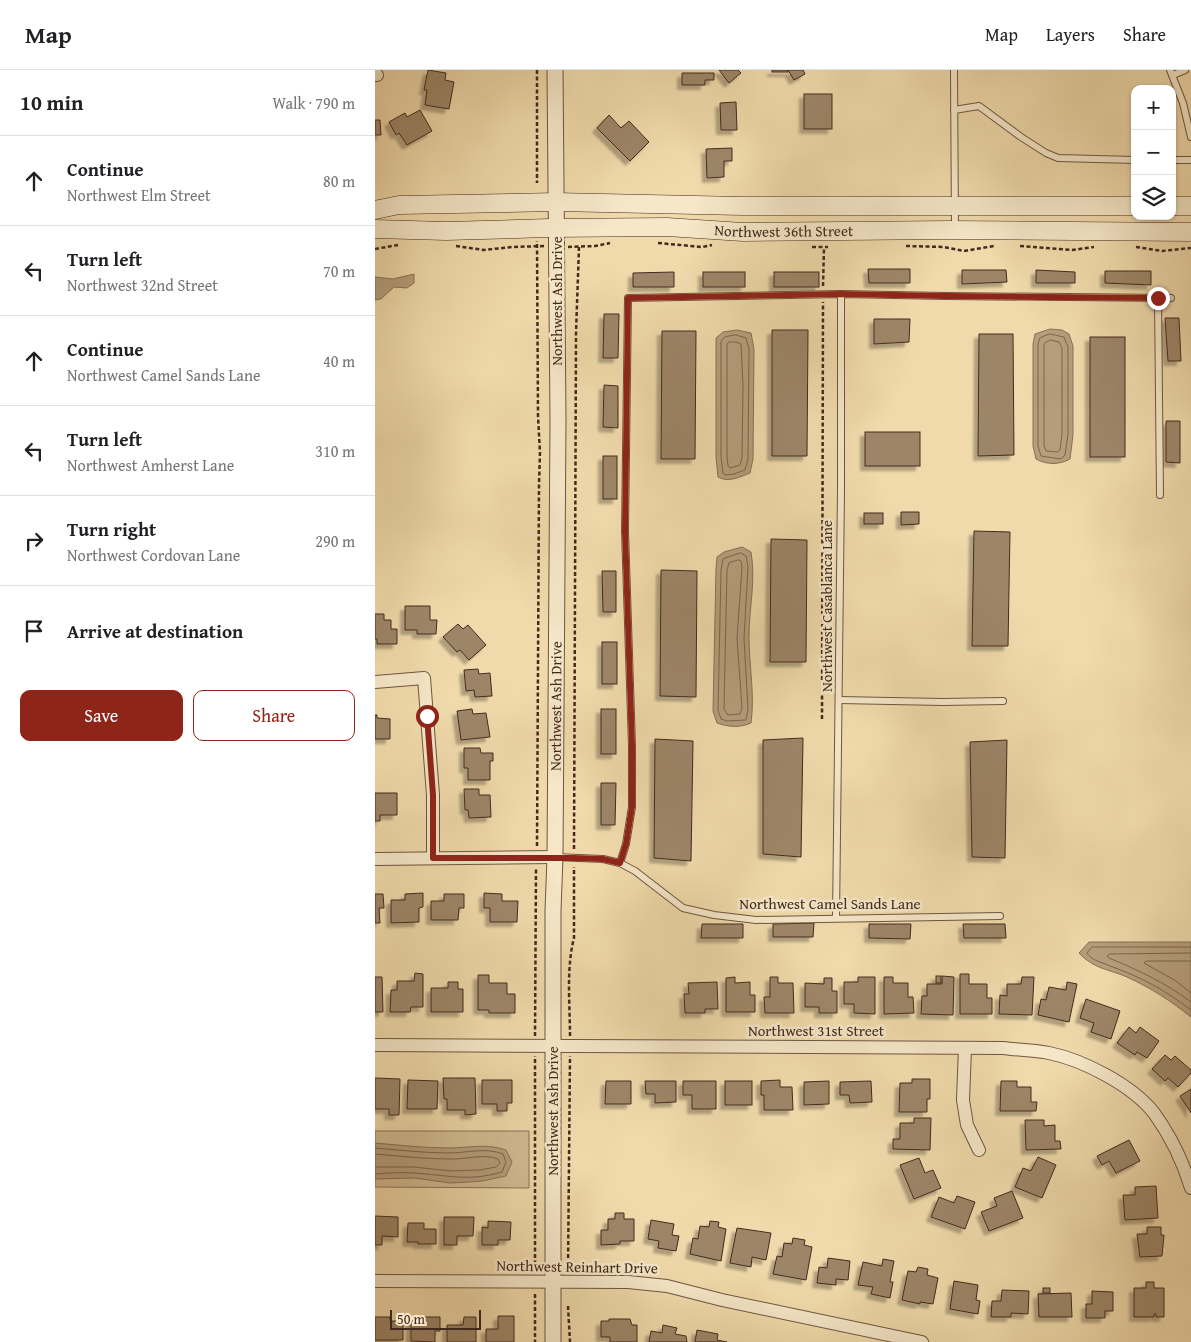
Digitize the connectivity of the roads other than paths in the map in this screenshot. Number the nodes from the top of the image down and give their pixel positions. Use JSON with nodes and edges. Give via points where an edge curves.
{"nodes":[{"id":1,"x":555,"y":70,"type":"edge"},
{"id":2,"x":954,"y":70,"type":"edge"},
{"id":3,"x":1185,"y":70,"type":"edge"},
{"id":4,"x":1171,"y":73,"type":"edge"},
{"id":5,"x":954,"y":110,"type":"junction"},
{"id":6,"x":1191,"y":137,"type":"edge"},
{"id":7,"x":1131,"y":160,"type":"edge"},
{"id":8,"x":1176,"y":160,"type":"edge"},
{"id":9,"x":1191,"y":160,"type":"edge"},
{"id":10,"x":556,"y":202,"type":"junction"},
{"id":11,"x":955,"y":206,"type":"junction"},
{"id":12,"x":1131,"y":206,"type":"edge"},
{"id":13,"x":1176,"y":206,"type":"edge"},
{"id":14,"x":1191,"y":206,"type":"edge"},
{"id":15,"x":375,"y":210,"type":"edge"},
{"id":16,"x":557,"y":228,"type":"junction"},
{"id":17,"x":375,"y":230,"type":"edge"},
{"id":18,"x":955,"y":230,"type":"junction"},
{"id":19,"x":1191,"y":232,"type":"edge"},
{"id":20,"x":841,"y":294,"type":"junction"},
{"id":21,"x":1158,"y":298,"type":"junction"},
{"id":22,"x":1171,"y":298,"type":"dead end"},
{"id":23,"x":1160,"y":495,"type":"dead end"},
{"id":24,"x":375,"y":682,"type":"edge"},
{"id":25,"x":839,"y":700,"type":"junction"},
{"id":26,"x":1003,"y":701,"type":"dead end"},
{"id":27,"x":555,"y":857,"type":"junction"},
{"id":28,"x":433,"y":858,"type":"junction"},
{"id":29,"x":375,"y":859,"type":"edge"},
{"id":30,"x":620,"y":863,"type":"junction"},
{"id":31,"x":1000,"y":916,"type":"dead end"},
{"id":32,"x":836,"y":918,"type":"junction"},
{"id":33,"x":375,"y":1046,"type":"edge"},
{"id":34,"x":553,"y":1047,"type":"junction"},
{"id":35,"x":965,"y":1048,"type":"junction"},
{"id":36,"x":979,"y":1150,"type":"dead end"},
{"id":37,"x":1191,"y":1188,"type":"edge"},
{"id":38,"x":375,"y":1281,"type":"edge"},
{"id":39,"x":553,"y":1281,"type":"junction"},
{"id":40,"x":553,"y":1342,"type":"edge"},
{"id":41,"x":922,"y":1342,"type":"edge"}],
"edges":[{"from":1,"to":10,"type":"street","name":"Northwest Ash Drive"},
{"from":2,"to":5,"type":"lane"},
{"from":3,"to":4,"type":"lane"},
{"from":4,"to":6,"type":"lane","via":[[1183,103]]},
{"from":5,"to":7,"type":"lane","via":[[979,106],[1021,137],[1058,158]]},
{"from":5,"to":11,"type":"lane"},
{"from":8,"to":9,"type":"lane"},
{"from":10,"to":11,"type":"main road","name":"Northwest 36th Street"},
{"from":10,"to":15,"type":"main road","name":"Northwest 36th Street","via":[[399,205]]},
{"from":10,"to":16,"type":"street","name":"Northwest Ash Drive"},
{"from":11,"to":12,"type":"main road","name":"Northwest 36th Street"},
{"from":11,"to":18,"type":"lane"},
{"from":13,"to":14,"type":"main road"},
{"from":16,"to":17,"type":"main road","name":"Northwest 36th Street"},
{"from":16,"to":18,"type":"main road","name":"Northwest 36th Street","via":[[667,227],[743,232]]},
{"from":16,"to":27,"type":"street","name":"Northwest Ash Drive"},
{"from":18,"to":19,"type":"main road","name":"Northwest 36th Street"},
{"from":20,"to":21,"type":"lane"},
{"from":20,"to":25,"type":"lane","name":"Northwest Casablanca Lane"},
{"from":20,"to":30,"type":"lane","via":[[628,298],[625,531],[632,807]]},
{"from":21,"to":22,"type":"lane"},
{"from":21,"to":23,"type":"lane"},
{"from":24,"to":28,"type":"street","via":[[424,678],[433,795]]},
{"from":25,"to":26,"type":"lane"},
{"from":25,"to":32,"type":"lane","name":"Northwest Casablanca Lane"},
{"from":27,"to":28,"type":"street"},
{"from":27,"to":30,"type":"lane","name":"Northwest Camel Sands Lane"},
{"from":27,"to":34,"type":"street","name":"Northwest Ash Drive"},
{"from":28,"to":29,"type":"street"},
{"from":30,"to":32,"type":"lane","name":"Northwest Camel Sands Lane","via":[[683,908],[756,920]]},
{"from":31,"to":32,"type":"lane","name":"Northwest Camel Sands Lane"},
{"from":33,"to":34,"type":"street","name":"Northwest 31st Street"},
{"from":34,"to":35,"type":"street","name":"Northwest 31st Street"},
{"from":34,"to":39,"type":"street","name":"Northwest Ash Drive"},
{"from":35,"to":36,"type":"street","via":[[963,1100],[967,1125]]},
{"from":35,"to":37,"type":"street","name":"Northwest 31st Street","via":[[1049,1053],[1098,1069],[1153,1112],[1186,1170]]},
{"from":38,"to":39,"type":"street","name":"Northwest Reinhart Drive"},
{"from":39,"to":40,"type":"street","name":"Northwest Ash Drive"},
{"from":39,"to":41,"type":"street","name":"Northwest Reinhart Drive","via":[[667,1286]]}]}
